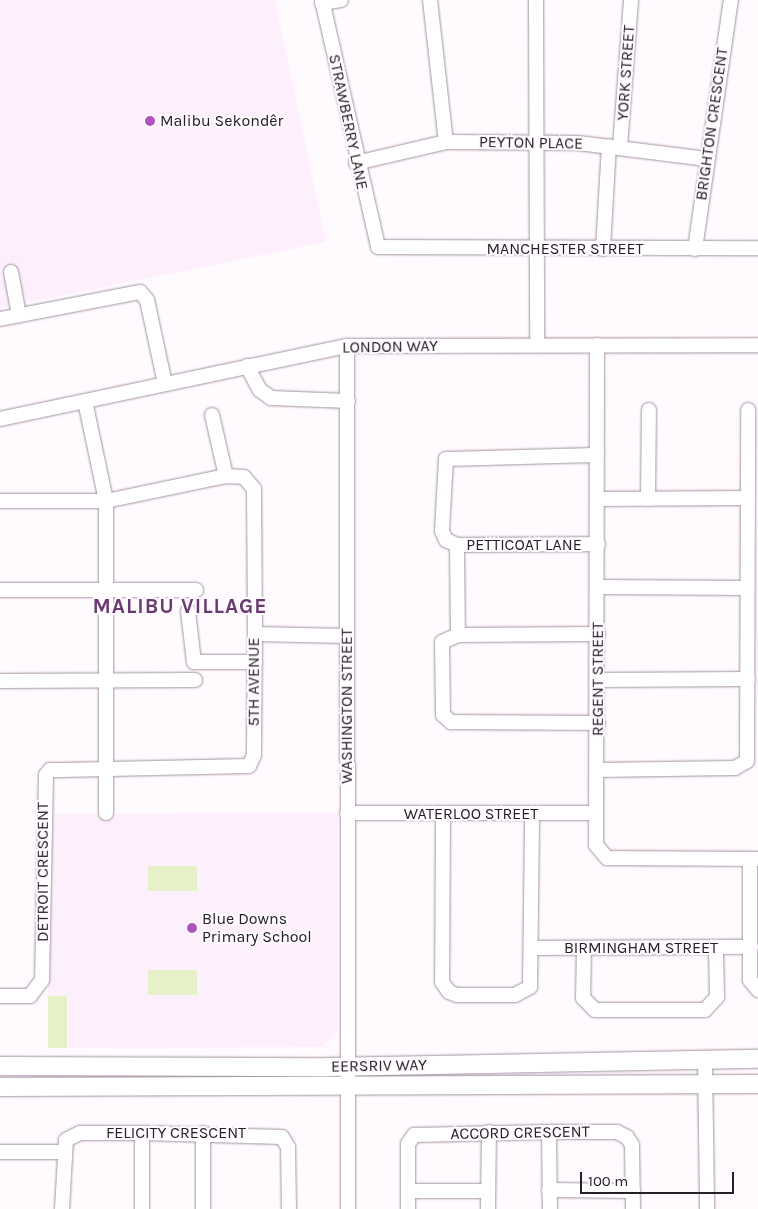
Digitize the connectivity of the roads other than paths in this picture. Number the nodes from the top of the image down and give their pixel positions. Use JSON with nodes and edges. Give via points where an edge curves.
{"nodes":[{"id":1,"x":341,"y":0,"type":"edge"},
{"id":2,"x":430,"y":0,"type":"edge"},
{"id":3,"x":536,"y":0,"type":"edge"},
{"id":4,"x":631,"y":0,"type":"edge"},
{"id":5,"x":731,"y":0,"type":"edge"},
{"id":6,"x":322,"y":2,"type":"edge"},
{"id":7,"x":446,"y":142,"type":"junction"},
{"id":8,"x":538,"y":142,"type":"junction"},
{"id":9,"x":615,"y":146,"type":"junction"},
{"id":10,"x":707,"y":158,"type":"junction"},
{"id":11,"x":356,"y":163,"type":"junction"},
{"id":12,"x":374,"y":243,"type":"joint"},
{"id":13,"x":538,"y":248,"type":"junction"},
{"id":14,"x":758,"y":248,"type":"edge"},
{"id":15,"x":603,"y":249,"type":"junction"},
{"id":16,"x":695,"y":249,"type":"junction"},
{"id":17,"x":11,"y":272,"type":"dead end"},
{"id":18,"x":19,"y":315,"type":"junction"},
{"id":19,"x":0,"y":319,"type":"edge"},
{"id":20,"x":597,"y":344,"type":"junction"},
{"id":21,"x":537,"y":345,"type":"junction"},
{"id":22,"x":758,"y":345,"type":"edge"},
{"id":23,"x":347,"y":346,"type":"junction"},
{"id":24,"x":247,"y":366,"type":"junction"},
{"id":25,"x":165,"y":384,"type":"junction"},
{"id":26,"x":84,"y":401,"type":"junction"},
{"id":27,"x":348,"y":401,"type":"junction"},
{"id":28,"x":649,"y":410,"type":"dead end"},
{"id":29,"x":748,"y":410,"type":"dead end"},
{"id":30,"x":212,"y":415,"type":"dead end"},
{"id":31,"x":0,"y":419,"type":"edge"},
{"id":32,"x":597,"y":455,"type":"junction"},
{"id":33,"x":226,"y":476,"type":"junction"},
{"id":34,"x":748,"y":498,"type":"junction"},
{"id":35,"x":598,"y":499,"type":"junction"},
{"id":36,"x":648,"y":499,"type":"junction"},
{"id":37,"x":0,"y":501,"type":"edge"},
{"id":38,"x":106,"y":501,"type":"junction"},
{"id":39,"x":598,"y":544,"type":"junction"},
{"id":40,"x":457,"y":545,"type":"junction"},
{"id":41,"x":598,"y":587,"type":"junction"},
{"id":42,"x":748,"y":588,"type":"junction"},
{"id":43,"x":0,"y":590,"type":"edge"},
{"id":44,"x":105,"y":590,"type":"junction"},
{"id":45,"x":196,"y":590,"type":"dead end"},
{"id":46,"x":188,"y":611,"type":"dead end"},
{"id":47,"x":753,"y":631,"type":"edge"},
{"id":48,"x":255,"y":634,"type":"junction"},
{"id":49,"x":598,"y":634,"type":"junction"},
{"id":50,"x":458,"y":635,"type":"junction"},
{"id":51,"x":347,"y":636,"type":"junction"},
{"id":52,"x":255,"y":662,"type":"junction"},
{"id":53,"x":748,"y":679,"type":"junction"},
{"id":54,"x":195,"y":680,"type":"dead end"},
{"id":55,"x":598,"y":680,"type":"junction"},
{"id":56,"x":0,"y":681,"type":"edge"},
{"id":57,"x":106,"y":681,"type":"junction"},
{"id":58,"x":598,"y":723,"type":"junction"},
{"id":59,"x":105,"y":770,"type":"junction"},
{"id":60,"x":597,"y":770,"type":"junction"},
{"id":61,"x":106,"y":813,"type":"dead end"},
{"id":62,"x":347,"y":813,"type":"junction"},
{"id":63,"x":596,"y":813,"type":"junction"},
{"id":64,"x":443,"y":814,"type":"junction"},
{"id":65,"x":532,"y":814,"type":"junction"},
{"id":66,"x":754,"y":859,"type":"edge"},
{"id":67,"x":531,"y":948,"type":"junction"},
{"id":68,"x":584,"y":948,"type":"junction"},
{"id":69,"x":716,"y":948,"type":"junction"},
{"id":70,"x":751,"y":948,"type":"junction"},
{"id":71,"x":758,"y":990,"type":"edge"},
{"id":72,"x":0,"y":996,"type":"edge"},
{"id":73,"x":758,"y":1059,"type":"edge"},
{"id":74,"x":705,"y":1060,"type":"junction"},
{"id":75,"x":0,"y":1066,"type":"edge"},
{"id":76,"x":348,"y":1066,"type":"junction"},
{"id":77,"x":706,"y":1084,"type":"junction"},
{"id":78,"x":758,"y":1084,"type":"edge"},
{"id":79,"x":0,"y":1087,"type":"edge"},
{"id":80,"x":348,"y":1087,"type":"junction"},
{"id":81,"x":489,"y":1132,"type":"junction"},
{"id":82,"x":549,"y":1132,"type":"junction"},
{"id":83,"x":142,"y":1133,"type":"junction"},
{"id":84,"x":203,"y":1133,"type":"junction"},
{"id":85,"x":0,"y":1152,"type":"edge"},
{"id":86,"x":62,"y":1152,"type":"junction"},
{"id":87,"x":408,"y":1190,"type":"junction"},
{"id":88,"x":550,"y":1190,"type":"junction"},
{"id":89,"x":488,"y":1191,"type":"junction"},
{"id":90,"x":633,"y":1191,"type":"junction"},
{"id":91,"x":62,"y":1209,"type":"edge"},
{"id":92,"x":142,"y":1209,"type":"edge"},
{"id":93,"x":203,"y":1209,"type":"edge"},
{"id":94,"x":289,"y":1209,"type":"edge"},
{"id":95,"x":348,"y":1209,"type":"edge"},
{"id":96,"x":408,"y":1209,"type":"edge"},
{"id":97,"x":488,"y":1209,"type":"edge"},
{"id":98,"x":550,"y":1209,"type":"edge"},
{"id":99,"x":633,"y":1209,"type":"edge"},
{"id":100,"x":707,"y":1209,"type":"edge"}],
"edges":[{"from":1,"to":6,"type":"street"},
{"from":2,"to":7,"type":"street"},
{"from":3,"to":8,"type":"street"},
{"from":4,"to":9,"type":"street","name":"YORK STREET"},
{"from":5,"to":10,"type":"street","name":"BRIGHTON CRESCENT"},
{"from":6,"to":11,"type":"street","name":"STRAWBERRY LANE"},
{"from":7,"to":8,"type":"street","name":"PEYTON PLACE"},
{"from":7,"to":11,"type":"street","name":"PEYTON PLACE"},
{"from":8,"to":9,"type":"street","name":"PEYTON PLACE"},
{"from":8,"to":13,"type":"street"},
{"from":9,"to":10,"type":"street","name":"PEYTON PLACE"},
{"from":9,"to":15,"type":"street","name":"YORK STREET"},
{"from":10,"to":16,"type":"street","name":"BRIGHTON CRESCENT"},
{"from":11,"to":12,"type":"street","name":"STRAWBERRY LANE"},
{"from":12,"to":13,"type":"street","name":"MANCHESTER STREET","via":[[385,249]]},
{"from":13,"to":15,"type":"street","name":"MANCHESTER STREET"},
{"from":13,"to":21,"type":"street"},
{"from":14,"to":16,"type":"street","name":"MANCHESTER STREET"},
{"from":15,"to":16,"type":"street","name":"MANCHESTER STREET"},
{"from":17,"to":18,"type":"street"},
{"from":18,"to":19,"type":"street"},
{"from":18,"to":25,"type":"street","via":[[140,292],[147,300]]},
{"from":20,"to":21,"type":"street","name":"LONDON WAY"},
{"from":20,"to":22,"type":"street","name":"LONDON WAY"},
{"from":20,"to":32,"type":"street","name":"REGENT STREET"},
{"from":21,"to":23,"type":"street","name":"LONDON WAY"},
{"from":23,"to":24,"type":"street","name":"LONDON WAY"},
{"from":23,"to":27,"type":"street","name":"WASHINGTON STREET"},
{"from":24,"to":25,"type":"street","name":"LONDON WAY"},
{"from":24,"to":27,"type":"street","via":[[260,390],[270,398]]},
{"from":25,"to":26,"type":"street","name":"LONDON WAY"},
{"from":26,"to":31,"type":"street","name":"LONDON WAY"},
{"from":26,"to":38,"type":"street"},
{"from":27,"to":51,"type":"street","name":"WASHINGTON STREET"},
{"from":28,"to":36,"type":"street"},
{"from":29,"to":34,"type":"street"},
{"from":30,"to":33,"type":"street"},
{"from":32,"to":35,"type":"street","name":"REGENT STREET"},
{"from":32,"to":40,"type":"street","name":"PETTICOAT LANE","via":[[446,459],[442,530],[446,540]]},
{"from":33,"to":38,"type":"street","name":"5TH AVENUE"},
{"from":33,"to":48,"type":"street","name":"5TH AVENUE","via":[[244,477],[254,489]]},
{"from":34,"to":36,"type":"street"},
{"from":34,"to":42,"type":"street"},
{"from":35,"to":36,"type":"street"},
{"from":35,"to":39,"type":"street","name":"REGENT STREET"},
{"from":37,"to":38,"type":"street","name":"5TH AVENUE"},
{"from":38,"to":44,"type":"street"},
{"from":39,"to":40,"type":"street","name":"PETTICOAT LANE"},
{"from":39,"to":41,"type":"street","name":"REGENT STREET"},
{"from":40,"to":50,"type":"street"},
{"from":41,"to":42,"type":"street"},
{"from":41,"to":49,"type":"street","name":"REGENT STREET"},
{"from":42,"to":47,"type":"street"},
{"from":43,"to":44,"type":"street"},
{"from":44,"to":45,"type":"street"},
{"from":44,"to":57,"type":"street"},
{"from":46,"to":52,"type":"street","via":[[194,662]]},
{"from":47,"to":53,"type":"street"},
{"from":48,"to":51,"type":"street"},
{"from":48,"to":52,"type":"street","name":"5TH AVENUE"},
{"from":49,"to":50,"type":"street"},
{"from":49,"to":55,"type":"street","name":"REGENT STREET"},
{"from":50,"to":58,"type":"street","via":[[442,642],[443,715],[448,721]]},
{"from":51,"to":62,"type":"street","name":"WASHINGTON STREET"},
{"from":52,"to":59,"type":"street","name":"5TH AVENUE","via":[[254,755],[249,766]]},
{"from":53,"to":55,"type":"street"},
{"from":53,"to":60,"type":"street","via":[[749,754],[741,767]]},
{"from":54,"to":57,"type":"street"},
{"from":55,"to":58,"type":"street","name":"REGENT STREET"},
{"from":56,"to":57,"type":"street"},
{"from":57,"to":59,"type":"street"},
{"from":58,"to":60,"type":"street","name":"REGENT STREET"},
{"from":59,"to":61,"type":"street"},
{"from":59,"to":72,"type":"street","name":"DETROIT CRESCENT","via":[[50,770],[43,781],[48,932],[39,988],[30,996]]},
{"from":60,"to":63,"type":"street","name":"REGENT STREET"},
{"from":62,"to":64,"type":"street","name":"WATERLOO STREET"},
{"from":62,"to":76,"type":"street","name":"WASHINGTON STREET"},
{"from":63,"to":65,"type":"street","name":"WATERLOO STREET"},
{"from":63,"to":66,"type":"street","name":"REGENT STREET","via":[[596,845],[607,858]]},
{"from":64,"to":65,"type":"street","name":"WATERLOO STREET"},
{"from":64,"to":67,"type":"street","via":[[446,989],[457,996],[524,992],[531,984]]},
{"from":65,"to":67,"type":"street"},
{"from":66,"to":70,"type":"street"},
{"from":67,"to":68,"type":"street","name":"BIRMINGHAM STREET"},
{"from":68,"to":69,"type":"street","name":"BIRMINGHAM STREET"},
{"from":68,"to":69,"type":"street","via":[[583,998],[595,1010],[705,1010],[717,997]]},
{"from":69,"to":70,"type":"street","name":"BIRMINGHAM STREET"},
{"from":70,"to":71,"type":"street","via":[[750,980]]},
{"from":73,"to":74,"type":"main road","name":"EERSRIV WAY"},
{"from":74,"to":76,"type":"main road","name":"EERSRIV WAY"},
{"from":74,"to":77,"type":"street"},
{"from":75,"to":76,"type":"main road","name":"EERSRIV WAY"},
{"from":76,"to":80,"type":"street","name":"WASHINGTON STREET"},
{"from":77,"to":78,"type":"main road","name":"EERSRIV WAY"},
{"from":77,"to":80,"type":"main road","name":"EERSRIV WAY"},
{"from":77,"to":100,"type":"street"},
{"from":79,"to":80,"type":"main road","name":"EERSRIV WAY"},
{"from":80,"to":95,"type":"street","name":"WASHINGTON STREET"},
{"from":81,"to":82,"type":"street","name":"ACCORD CRESCENT"},
{"from":81,"to":87,"type":"street","name":"ACCORD CRESCENT","via":[[412,1136],[408,1144]]},
{"from":81,"to":89,"type":"street"},
{"from":82,"to":88,"type":"street"},
{"from":82,"to":90,"type":"street","name":"ACCORD CRESCENT","via":[[617,1132],[627,1137],[632,1145]]},
{"from":83,"to":84,"type":"street","name":"FELICITY CRESCENT"},
{"from":83,"to":86,"type":"street","name":"FELICITY CRESCENT","via":[[80,1133],[66,1140]]},
{"from":83,"to":92,"type":"street"},
{"from":84,"to":93,"type":"street"},
{"from":84,"to":94,"type":"street","name":"FELICITY CRESCENT","via":[[275,1134],[285,1138]]},
{"from":85,"to":86,"type":"street"},
{"from":86,"to":91,"type":"street"},
{"from":87,"to":89,"type":"street"},
{"from":87,"to":96,"type":"street","name":"ACCORD CRESCENT"},
{"from":88,"to":90,"type":"street"},
{"from":88,"to":98,"type":"street"},
{"from":89,"to":97,"type":"street"},
{"from":90,"to":99,"type":"street","name":"ACCORD CRESCENT"}]}
